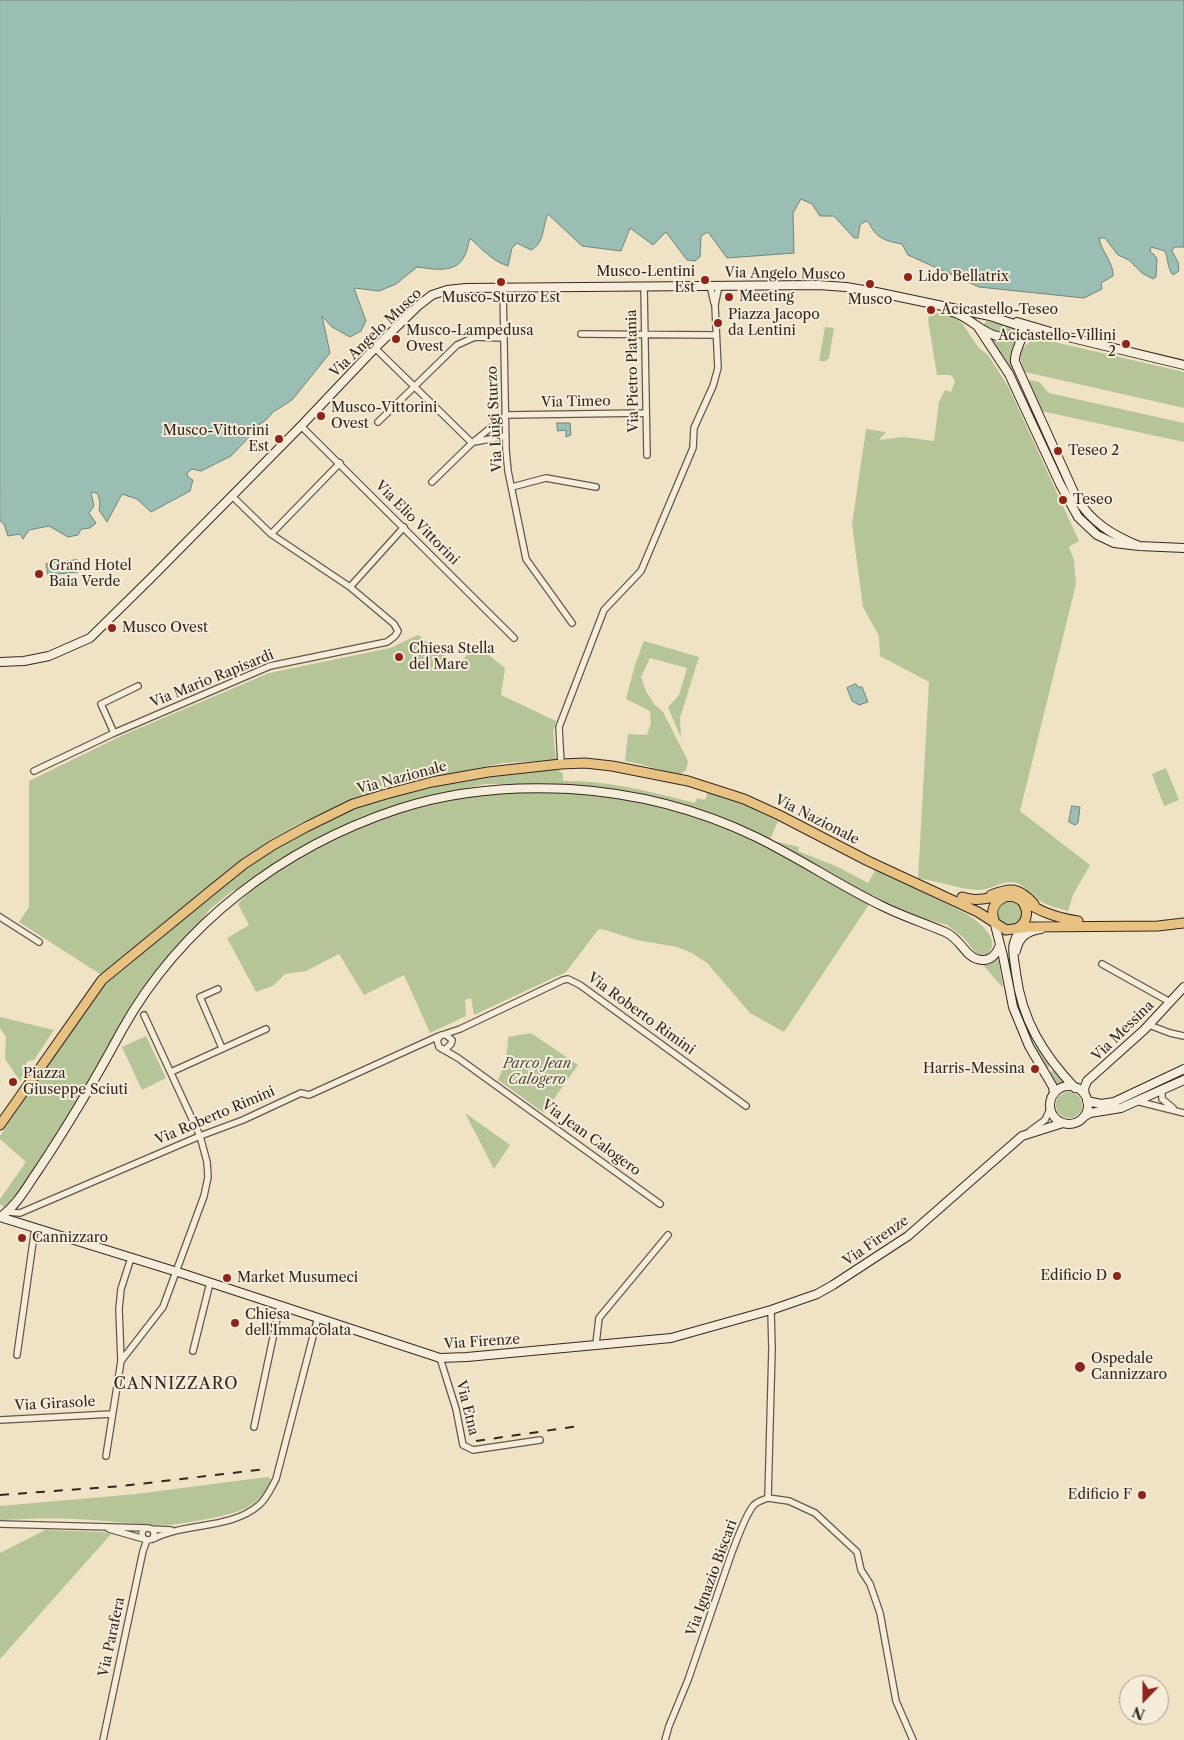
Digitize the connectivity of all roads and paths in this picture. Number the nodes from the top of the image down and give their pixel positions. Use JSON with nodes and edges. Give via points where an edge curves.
{"nodes":[{"id":1,"x":710,"y":285,"type":"junction"},
{"id":2,"x":719,"y":285,"type":"junction"},
{"id":3,"x":644,"y":287,"type":"junction"},
{"id":4,"x":503,"y":288,"type":"junction"},
{"id":5,"x":930,"y":304,"type":"junction"},
{"id":6,"x":715,"y":305,"type":"junction"},
{"id":7,"x":1003,"y":320,"type":"junction"},
{"id":8,"x":978,"y":327,"type":"junction"},
{"id":9,"x":581,"y":334,"type":"dead end"},
{"id":10,"x":645,"y":335,"type":"junction"},
{"id":11,"x":716,"y":335,"type":"junction"},
{"id":12,"x":1032,"y":335,"type":"junction"},
{"id":13,"x":1022,"y":336,"type":"junction"},
{"id":14,"x":1068,"y":337,"type":"junction"},
{"id":15,"x":504,"y":338,"type":"junction"},
{"id":16,"x":375,"y":348,"type":"junction"},
{"id":17,"x":1015,"y":358,"type":"junction"},
{"id":18,"x":1184,"y":364,"type":"edge"},
{"id":19,"x":414,"y":387,"type":"junction"},
{"id":20,"x":646,"y":413,"type":"junction"},
{"id":21,"x":506,"y":415,"type":"junction"},
{"id":22,"x":378,"y":422,"type":"dead end"},
{"id":23,"x":301,"y":426,"type":"junction"},
{"id":24,"x":506,"y":436,"type":"junction"},
{"id":25,"x":472,"y":443,"type":"junction"},
{"id":26,"x":647,"y":455,"type":"dead end"},
{"id":27,"x":340,"y":463,"type":"junction"},
{"id":28,"x":432,"y":482,"type":"dead end"},
{"id":29,"x":512,"y":487,"type":"junction"},
{"id":30,"x":596,"y":487,"type":"dead end"},
{"id":31,"x":232,"y":496,"type":"junction"},
{"id":32,"x":404,"y":527,"type":"junction"},
{"id":33,"x":271,"y":534,"type":"junction"},
{"id":34,"x":1139,"y":546,"type":"junction"},
{"id":35,"x":1184,"y":548,"type":"edge"},
{"id":36,"x":350,"y":587,"type":"junction"},
{"id":37,"x":572,"y":623,"type":"dead end"},
{"id":38,"x":514,"y":638,"type":"dead end"},
{"id":39,"x":0,"y":662,"type":"edge"},
{"id":40,"x":138,"y":686,"type":"dead end"},
{"id":41,"x":114,"y":733,"type":"junction"},
{"id":42,"x":560,"y":764,"type":"junction"},
{"id":43,"x":34,"y":771,"type":"dead end"},
{"id":44,"x":918,"y":884,"type":"junction"},
{"id":45,"x":1005,"y":896,"type":"junction"},
{"id":46,"x":962,"y":897,"type":"junction"},
{"id":47,"x":1020,"y":899,"type":"junction"},
{"id":48,"x":1044,"y":912,"type":"junction"},
{"id":49,"x":0,"y":917,"type":"edge"},
{"id":50,"x":1184,"y":923,"type":"edge"},
{"id":51,"x":996,"y":925,"type":"junction"},
{"id":52,"x":1066,"y":926,"type":"junction"},
{"id":53,"x":1111,"y":926,"type":"junction"},
{"id":54,"x":1020,"y":927,"type":"junction"},
{"id":55,"x":39,"y":942,"type":"dead end"},
{"id":56,"x":1000,"y":945,"type":"junction"},
{"id":57,"x":1015,"y":962,"type":"junction"},
{"id":58,"x":1102,"y":964,"type":"dead end"},
{"id":59,"x":1184,"y":987,"type":"edge"},
{"id":60,"x":218,"y":989,"type":"dead end"},
{"id":61,"x":1170,"y":1002,"type":"junction"},
{"id":62,"x":144,"y":1015,"type":"dead end"},
{"id":63,"x":1149,"y":1025,"type":"junction"},
{"id":64,"x":266,"y":1029,"type":"dead end"},
{"id":65,"x":460,"y":1029,"type":"junction"},
{"id":66,"x":441,"y":1036,"type":"junction"},
{"id":67,"x":1184,"y":1036,"type":"edge"},
{"id":68,"x":452,"y":1042,"type":"junction"},
{"id":69,"x":420,"y":1046,"type":"junction"},
{"id":70,"x":222,"y":1048,"type":"junction"},
{"id":71,"x":440,"y":1048,"type":"junction"},
{"id":72,"x":458,"y":1058,"type":"junction"},
{"id":73,"x":1184,"y":1070,"type":"edge"},
{"id":74,"x":170,"y":1072,"type":"junction"},
{"id":75,"x":1184,"y":1080,"type":"edge"},
{"id":76,"x":1075,"y":1088,"type":"junction"},
{"id":77,"x":1162,"y":1089,"type":"junction"},
{"id":78,"x":1054,"y":1094,"type":"junction"},
{"id":79,"x":1086,"y":1098,"type":"junction"},
{"id":80,"x":1136,"y":1101,"type":"junction"},
{"id":81,"x":746,"y":1106,"type":"dead end"},
{"id":82,"x":1051,"y":1107,"type":"junction"},
{"id":83,"x":1182,"y":1112,"type":"edge"},
{"id":84,"x":1085,"y":1116,"type":"junction"},
{"id":85,"x":1063,"y":1123,"type":"junction"},
{"id":86,"x":0,"y":1125,"type":"edge"},
{"id":87,"x":200,"y":1136,"type":"junction"},
{"id":88,"x":1022,"y":1136,"type":"junction"},
{"id":89,"x":660,"y":1204,"type":"dead end"},
{"id":90,"x":20,"y":1213,"type":"junction"},
{"id":91,"x":2,"y":1216,"type":"edge"},
{"id":92,"x":14,"y":1222,"type":"junction"},
{"id":93,"x":35,"y":1228,"type":"junction"},
{"id":94,"x":668,"y":1235,"type":"dead end"},
{"id":95,"x":131,"y":1258,"type":"junction"},
{"id":96,"x":176,"y":1272,"type":"junction"},
{"id":97,"x":210,"y":1283,"type":"junction"},
{"id":98,"x":280,"y":1306,"type":"junction"},
{"id":99,"x":771,"y":1310,"type":"junction"},
{"id":100,"x":318,"y":1317,"type":"junction"},
{"id":101,"x":596,"y":1344,"type":"junction"},
{"id":102,"x":193,"y":1351,"type":"dead end"},
{"id":103,"x":16,"y":1355,"type":"dead end"},
{"id":104,"x":440,"y":1358,"type":"junction"},
{"id":105,"x":121,"y":1361,"type":"junction"},
{"id":106,"x":112,"y":1414,"type":"junction"},
{"id":107,"x":0,"y":1420,"type":"edge"},
{"id":108,"x":254,"y":1427,"type":"dead end"},
{"id":109,"x":540,"y":1440,"type":"dead end"},
{"id":110,"x":106,"y":1456,"type":"dead end"},
{"id":111,"x":768,"y":1498,"type":"junction"},
{"id":112,"x":0,"y":1524,"type":"edge"},
{"id":113,"x":97,"y":1526,"type":"junction"},
{"id":114,"x":149,"y":1528,"type":"junction"},
{"id":115,"x":183,"y":1529,"type":"junction"},
{"id":116,"x":148,"y":1539,"type":"junction"},
{"id":117,"x":103,"y":1740,"type":"edge"},
{"id":118,"x":665,"y":1740,"type":"edge"},
{"id":119,"x":913,"y":1740,"type":"edge"}],
"edges":[{"from":1,"to":2,"type":"main road","name":"Via Angelo Musco"},
{"from":1,"to":3,"type":"main road","name":"Via Angelo Musco"},
{"from":1,"to":6,"type":"street"},
{"from":2,"to":5,"type":"main road","name":"Via Angelo Musco","via":[[818,285],[876,292]]},
{"from":2,"to":6,"type":"street"},
{"from":3,"to":4,"type":"main road","name":"Via Angelo Musco"},
{"from":3,"to":10,"type":"street","name":"Via Pietro Platania"},
{"from":4,"to":15,"type":"street","name":"Via Luigi Sturzo"},
{"from":4,"to":16,"type":"main road","name":"Via Angelo Musco","via":[[447,290],[432,295]]},
{"from":5,"to":7,"type":"main road"},
{"from":5,"to":8,"type":"main road","via":[[964,316]]},
{"from":6,"to":11,"type":"street"},
{"from":7,"to":8,"type":"main road","via":[[984,319]]},
{"from":7,"to":13,"type":"main road","via":[[1022,327]]},
{"from":7,"to":14,"type":"main road"},
{"from":8,"to":13,"type":"main road","via":[[997,336]]},
{"from":8,"to":34,"type":"main road","via":[[1009,374],[1078,517],[1106,540]]},
{"from":9,"to":10,"type":"street"},
{"from":10,"to":11,"type":"street"},
{"from":10,"to":20,"type":"street","name":"Via Pietro Platania"},
{"from":11,"to":42,"type":"street","via":[[718,368],[694,428],[693,448],[641,571],[604,610],[559,727]]},
{"from":12,"to":13,"type":"main road"},
{"from":12,"to":14,"type":"main road"},
{"from":12,"to":17,"type":"main road"},
{"from":13,"to":17,"type":"main road"},
{"from":14,"to":18,"type":"main road"},
{"from":15,"to":19,"type":"street","via":[[475,337],[457,345]]},
{"from":15,"to":21,"type":"street","name":"Via Luigi Sturzo"},
{"from":16,"to":19,"type":"street"},
{"from":16,"to":23,"type":"main road","name":"Via Angelo Musco"},
{"from":17,"to":34,"type":"main road","via":[[1081,506],[1108,531]]},
{"from":19,"to":22,"type":"street"},
{"from":19,"to":25,"type":"street"},
{"from":20,"to":21,"type":"street","name":"Via Timeo"},
{"from":20,"to":26,"type":"street","name":"Via Pietro Platania"},
{"from":21,"to":24,"type":"street","name":"Via Luigi Sturzo"},
{"from":21,"to":25,"type":"street"},
{"from":23,"to":27,"type":"street","name":"Via Elio Vittorini"},
{"from":23,"to":31,"type":"main road","name":"Via Angelo Musco"},
{"from":24,"to":25,"type":"street"},
{"from":24,"to":29,"type":"street","name":"Via Luigi Sturzo"},
{"from":25,"to":28,"type":"street"},
{"from":27,"to":32,"type":"street","name":"Via Elio Vittorini"},
{"from":27,"to":33,"type":"street"},
{"from":29,"to":30,"type":"street","via":[[546,478]]},
{"from":29,"to":37,"type":"street","name":"Via Luigi Sturzo","via":[[526,559]]},
{"from":31,"to":33,"type":"street","name":"Via Mario Rapisardi"},
{"from":31,"to":39,"type":"main road","name":"Via Angelo Musco","via":[[90,638],[49,656]]},
{"from":32,"to":36,"type":"street"},
{"from":32,"to":38,"type":"street","name":"Via Elio Vittorini"},
{"from":33,"to":36,"type":"street","name":"Via Mario Rapisardi"},
{"from":34,"to":35,"type":"main road"},
{"from":36,"to":41,"type":"street","name":"Via Mario Rapisardi","via":[[394,624],[398,632],[395,636],[387,642],[270,666]]},
{"from":40,"to":41,"type":"street","via":[[101,704]]},
{"from":41,"to":43,"type":"street","name":"Via Mario Rapisardi"},
{"from":42,"to":44,"type":"main road","name":"Via Nazionale","via":[[621,767],[688,781],[726,793],[779,815]]},
{"from":42,"to":86,"type":"main road","name":"Via Nazionale","via":[[488,772],[386,794],[354,804],[273,845],[244,864],[102,980]]},
{"from":44,"to":46,"type":"main road"},
{"from":44,"to":51,"type":"main road","via":[[970,908]]},
{"from":45,"to":46,"type":"main road","via":[[979,900]]},
{"from":45,"to":47,"type":"main road"},
{"from":45,"to":51,"type":"main road","via":[[994,905]]},
{"from":46,"to":48,"type":"main road","via":[[987,897],[1012,889],[1024,894]]},
{"from":47,"to":48,"type":"main road"},
{"from":47,"to":54,"type":"main road","via":[[1027,912]]},
{"from":48,"to":53,"type":"main road","via":[[1058,918]]},
{"from":49,"to":55,"type":"street"},
{"from":50,"to":53,"type":"main road"},
{"from":51,"to":54,"type":"main road","via":[[1006,930]]},
{"from":51,"to":56,"type":"main road"},
{"from":52,"to":53,"type":"main road"},
{"from":52,"to":54,"type":"main road"},
{"from":52,"to":57,"type":"main road","via":[[1027,933],[1018,942]]},
{"from":54,"to":57,"type":"main road","via":[[1013,942]]},
{"from":56,"to":78,"type":"main road","via":[[1013,1007]]},
{"from":56,"to":91,"type":"main road","via":[[990,959],[972,958],[953,936],[882,906],[756,837],[711,818],[656,802],[574,790],[508,789],[467,793],[399,808],[332,836],[283,863],[240,893],[196,933],[163,969],[133,1010],[52,1149],[18,1200]]},
{"from":57,"to":76,"type":"main road","via":[[1021,1000],[1030,1025],[1046,1054]]},
{"from":58,"to":61,"type":"street"},
{"from":59,"to":61,"type":"main road","name":"Via Messina"},
{"from":60,"to":70,"type":"street","via":[[200,997]]},
{"from":61,"to":63,"type":"main road","name":"Via Messina"},
{"from":62,"to":74,"type":"street"},
{"from":63,"to":67,"type":"street"},
{"from":63,"to":79,"type":"main road","name":"Via Messina","via":[[1087,1081],[1084,1089]]},
{"from":64,"to":70,"type":"street"},
{"from":65,"to":66,"type":"street","name":"Via Roberto Rimini"},
{"from":65,"to":68,"type":"street"},
{"from":65,"to":81,"type":"street","name":"Via Roberto Rimini","via":[[568,979]]},
{"from":66,"to":68,"type":"street","via":[[450,1037]]},
{"from":66,"to":69,"type":"street","name":"Via Roberto Rimini"},
{"from":66,"to":71,"type":"street","via":[[437,1044]]},
{"from":68,"to":71,"type":"street","via":[[446,1049]]},
{"from":68,"to":72,"type":"street"},
{"from":69,"to":71,"type":"street"},
{"from":69,"to":87,"type":"street","name":"Via Roberto Rimini","via":[[310,1095],[301,1093]]},
{"from":70,"to":74,"type":"street"},
{"from":71,"to":72,"type":"street","name":"Via Jean Calogero"},
{"from":72,"to":89,"type":"street","name":"Via Jean Calogero"},
{"from":73,"to":79,"type":"main road","via":[[1114,1102],[1101,1104]]},
{"from":74,"to":87,"type":"street"},
{"from":75,"to":77,"type":"main road"},
{"from":76,"to":78,"type":"main road","via":[[1062,1088]]},
{"from":76,"to":79,"type":"main road"},
{"from":77,"to":80,"type":"main road"},
{"from":77,"to":83,"type":"street","via":[[1162,1099]]},
{"from":78,"to":82,"type":"main road"},
{"from":79,"to":84,"type":"main road","via":[[1088,1109]]},
{"from":80,"to":83,"type":"street"},
{"from":80,"to":84,"type":"main road"},
{"from":82,"to":85,"type":"main road","via":[[1056,1119]]},
{"from":82,"to":88,"type":"street","via":[[1045,1120]]},
{"from":84,"to":85,"type":"main road","via":[[1075,1123]]},
{"from":85,"to":88,"type":"main road"},
{"from":87,"to":90,"type":"street","name":"Via Roberto Rimini"},
{"from":87,"to":96,"type":"street","via":[[208,1178]]},
{"from":88,"to":99,"type":"main road","name":"Via Firenze","via":[[908,1236],[817,1294]]},
{"from":90,"to":91,"type":"street"},
{"from":90,"to":92,"type":"street"},
{"from":91,"to":92,"type":"main road","name":"Via Firenze"},
{"from":92,"to":93,"type":"main road","name":"Via Firenze"},
{"from":93,"to":95,"type":"main road","name":"Via Firenze"},
{"from":93,"to":103,"type":"street"},
{"from":94,"to":101,"type":"street","via":[[599,1318]]},
{"from":95,"to":96,"type":"main road","name":"Via Firenze"},
{"from":95,"to":105,"type":"street","via":[[121,1289],[119,1309]]},
{"from":96,"to":97,"type":"main road","name":"Via Firenze"},
{"from":96,"to":105,"type":"street","via":[[163,1307]]},
{"from":97,"to":98,"type":"main road","name":"Via Firenze"},
{"from":97,"to":102,"type":"street"},
{"from":98,"to":100,"type":"main road","name":"Via Firenze"},
{"from":98,"to":108,"type":"street"},
{"from":99,"to":101,"type":"main road","name":"Via Firenze","via":[[671,1338]]},
{"from":99,"to":111,"type":"street"},
{"from":100,"to":104,"type":"main road","name":"Via Firenze"},
{"from":100,"to":115,"type":"street","via":[[276,1479],[267,1495],[246,1515]]},
{"from":101,"to":104,"type":"main road","name":"Via Firenze"},
{"from":104,"to":109,"type":"street","name":"Via Etna","via":[[463,1445],[473,1450]]},
{"from":105,"to":106,"type":"street"},
{"from":106,"to":107,"type":"street","name":"Via Girasole"},
{"from":106,"to":110,"type":"street"},
{"from":111,"to":118,"type":"street","name":"Via Ignazio Biscari","via":[[753,1506],[740,1532]]},
{"from":111,"to":119,"type":"street","via":[[788,1501],[815,1513],[857,1552],[861,1570],[880,1612],[896,1701]]},
{"from":112,"to":113,"type":"street"},
{"from":113,"to":114,"type":"street"},
{"from":113,"to":116,"type":"street"},
{"from":114,"to":115,"type":"street"},
{"from":114,"to":116,"type":"street","via":[[154,1533]]},
{"from":114,"to":116,"type":"street","name":"Via Parafera","via":[[142,1533]]},
{"from":115,"to":116,"type":"street"},
{"from":116,"to":117,"type":"street","name":"Via Parafera"}]}
